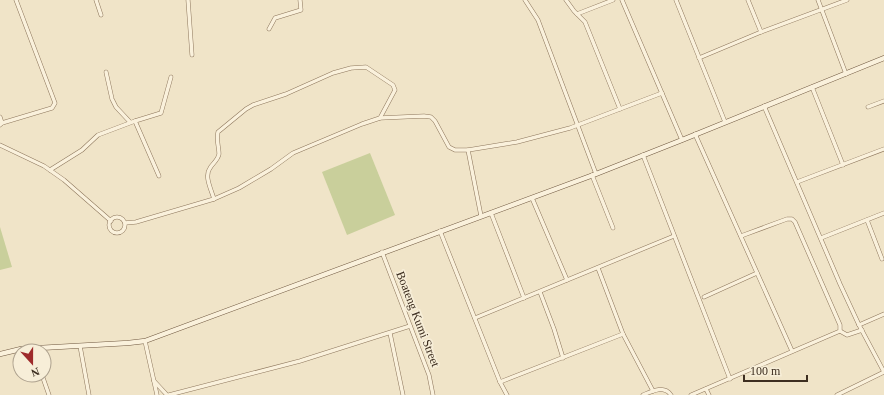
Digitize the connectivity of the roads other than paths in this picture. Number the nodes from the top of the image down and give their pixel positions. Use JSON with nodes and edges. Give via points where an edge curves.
{"nodes":[{"id":1,"x":16,"y":0,"type":"edge"},
{"id":2,"x":96,"y":0,"type":"edge"},
{"id":3,"x":188,"y":0,"type":"edge"},
{"id":4,"x":300,"y":0,"type":"edge"},
{"id":5,"x":525,"y":0,"type":"edge"},
{"id":6,"x":566,"y":0,"type":"edge"},
{"id":7,"x":613,"y":0,"type":"edge"},
{"id":8,"x":622,"y":0,"type":"edge"},
{"id":9,"x":676,"y":0,"type":"edge"},
{"id":10,"x":748,"y":0,"type":"edge"},
{"id":11,"x":818,"y":0,"type":"edge"},
{"id":12,"x":847,"y":0,"type":"edge"},
{"id":13,"x":822,"y":10,"type":"junction"},
{"id":14,"x":577,"y":14,"type":"junction"},
{"id":15,"x":101,"y":15,"type":"dead end"},
{"id":16,"x":269,"y":29,"type":"dead end"},
{"id":17,"x":761,"y":32,"type":"junction"},
{"id":18,"x":192,"y":55,"type":"dead end"},
{"id":19,"x":699,"y":58,"type":"junction"},
{"id":20,"x":884,"y":58,"type":"edge"},
{"id":21,"x":106,"y":72,"type":"dead end"},
{"id":22,"x":846,"y":74,"type":"junction"},
{"id":23,"x":171,"y":77,"type":"dead end"},
{"id":24,"x":812,"y":87,"type":"junction"},
{"id":25,"x":662,"y":93,"type":"junction"},
{"id":26,"x":884,"y":101,"type":"edge"},
{"id":27,"x":764,"y":106,"type":"junction"},
{"id":28,"x":868,"y":107,"type":"dead end"},
{"id":29,"x":620,"y":109,"type":"junction"},
{"id":30,"x":0,"y":117,"type":"edge"},
{"id":31,"x":380,"y":118,"type":"junction"},
{"id":32,"x":135,"y":121,"type":"junction"},
{"id":33,"x":130,"y":122,"type":"junction"},
{"id":34,"x":725,"y":122,"type":"junction"},
{"id":35,"x":1,"y":124,"type":"edge"},
{"id":36,"x":578,"y":124,"type":"junction"},
{"id":37,"x":695,"y":134,"type":"junction"},
{"id":38,"x":682,"y":140,"type":"junction"},
{"id":39,"x":0,"y":145,"type":"edge"},
{"id":40,"x":884,"y":149,"type":"edge"},
{"id":41,"x":468,"y":150,"type":"junction"},
{"id":42,"x":643,"y":155,"type":"junction"},
{"id":43,"x":843,"y":165,"type":"junction"},
{"id":44,"x":50,"y":170,"type":"junction"},
{"id":45,"x":594,"y":174,"type":"junction"},
{"id":46,"x":159,"y":176,"type":"dead end"},
{"id":47,"x":797,"y":182,"type":"junction"},
{"id":48,"x":214,"y":198,"type":"junction"},
{"id":49,"x":532,"y":198,"type":"junction"},
{"id":50,"x":491,"y":213,"type":"junction"},
{"id":51,"x":884,"y":213,"type":"edge"},
{"id":52,"x":481,"y":216,"type":"junction"},
{"id":53,"x":867,"y":220,"type":"junction"},
{"id":54,"x":110,"y":221,"type":"junction"},
{"id":55,"x":125,"y":223,"type":"junction"},
{"id":56,"x":613,"y":228,"type":"dead end"},
{"id":57,"x":440,"y":231,"type":"junction"},
{"id":58,"x":674,"y":236,"type":"junction"},
{"id":59,"x":741,"y":236,"type":"junction"},
{"id":60,"x":821,"y":238,"type":"junction"},
{"id":61,"x":382,"y":252,"type":"junction"},
{"id":62,"x":882,"y":259,"type":"dead end"},
{"id":63,"x":598,"y":268,"type":"junction"},
{"id":64,"x":757,"y":273,"type":"junction"},
{"id":65,"x":567,"y":280,"type":"junction"},
{"id":66,"x":540,"y":292,"type":"junction"},
{"id":67,"x":704,"y":297,"type":"dead end"},
{"id":68,"x":524,"y":298,"type":"junction"},
{"id":69,"x":883,"y":316,"type":"edge"},
{"id":70,"x":475,"y":318,"type":"junction"},
{"id":71,"x":859,"y":325,"type":"junction"},
{"id":72,"x":410,"y":326,"type":"junction"},
{"id":73,"x":862,"y":330,"type":"junction"},
{"id":74,"x":840,"y":331,"type":"junction"},
{"id":75,"x":390,"y":333,"type":"junction"},
{"id":76,"x":623,"y":334,"type":"junction"},
{"id":77,"x":145,"y":340,"type":"junction"},
{"id":78,"x":80,"y":346,"type":"junction"},
{"id":79,"x":52,"y":348,"type":"edge"},
{"id":80,"x":12,"y":350,"type":"edge"},
{"id":81,"x":792,"y":351,"type":"junction"},
{"id":82,"x":0,"y":354,"type":"edge"},
{"id":83,"x":563,"y":358,"type":"junction"},
{"id":84,"x":884,"y":372,"type":"edge"},
{"id":85,"x":730,"y":379,"type":"junction"},
{"id":86,"x":154,"y":381,"type":"junction"},
{"id":87,"x":500,"y":382,"type":"junction"},
{"id":88,"x":45,"y":383,"type":"edge"},
{"id":89,"x":706,"y":389,"type":"junction"},
{"id":90,"x":654,"y":391,"type":"junction"},
{"id":91,"x":49,"y":395,"type":"edge"},
{"id":92,"x":89,"y":395,"type":"edge"},
{"id":93,"x":157,"y":395,"type":"edge"},
{"id":94,"x":168,"y":395,"type":"edge"},
{"id":95,"x":403,"y":395,"type":"edge"},
{"id":96,"x":433,"y":395,"type":"edge"},
{"id":97,"x":507,"y":395,"type":"edge"},
{"id":98,"x":643,"y":395,"type":"edge"},
{"id":99,"x":672,"y":395,"type":"edge"},
{"id":100,"x":691,"y":395,"type":"edge"},
{"id":101,"x":709,"y":395,"type":"edge"},
{"id":102,"x":837,"y":395,"type":"edge"}],
"edges":[{"from":1,"to":35,"type":"street","via":[[55,103],[52,108]]},
{"from":2,"to":15,"type":"street"},
{"from":3,"to":18,"type":"street"},
{"from":4,"to":16,"type":"street","via":[[301,10],[275,18]]},
{"from":5,"to":36,"type":"street","via":[[538,20]]},
{"from":6,"to":14,"type":"street"},
{"from":7,"to":14,"type":"street"},
{"from":8,"to":25,"type":"street"},
{"from":9,"to":19,"type":"street"},
{"from":10,"to":17,"type":"street"},
{"from":11,"to":13,"type":"street"},
{"from":12,"to":13,"type":"street"},
{"from":13,"to":17,"type":"street"},
{"from":13,"to":22,"type":"street"},
{"from":14,"to":29,"type":"street","via":[[585,22]]},
{"from":17,"to":19,"type":"street"},
{"from":19,"to":34,"type":"street"},
{"from":20,"to":22,"type":"street"},
{"from":21,"to":33,"type":"street","via":[[112,99]]},
{"from":22,"to":24,"type":"street"},
{"from":23,"to":32,"type":"street","via":[[161,113]]},
{"from":24,"to":27,"type":"street"},
{"from":24,"to":43,"type":"street"},
{"from":25,"to":29,"type":"street"},
{"from":25,"to":38,"type":"street"},
{"from":26,"to":28,"type":"street"},
{"from":27,"to":34,"type":"street"},
{"from":27,"to":47,"type":"street"},
{"from":29,"to":36,"type":"street"},
{"from":30,"to":35,"type":"street"},
{"from":31,"to":41,"type":"street","via":[[431,117],[449,148]]},
{"from":31,"to":48,"type":"street","via":[[293,152],[245,185]]},
{"from":31,"to":48,"type":"street","via":[[395,87],[366,67],[333,73],[286,94],[253,105],[218,132],[219,154],[207,175]]},
{"from":32,"to":33,"type":"street"},
{"from":32,"to":46,"type":"street"},
{"from":33,"to":44,"type":"street","via":[[98,135],[82,150]]},
{"from":34,"to":37,"type":"street"},
{"from":36,"to":41,"type":"street","via":[[517,142]]},
{"from":36,"to":45,"type":"street"},
{"from":37,"to":38,"type":"street"},
{"from":37,"to":59,"type":"street"},
{"from":38,"to":42,"type":"street"},
{"from":39,"to":44,"type":"street"},
{"from":40,"to":43,"type":"street"},
{"from":41,"to":52,"type":"street"},
{"from":42,"to":45,"type":"street"},
{"from":42,"to":58,"type":"street"},
{"from":43,"to":47,"type":"street"},
{"from":44,"to":54,"type":"street"},
{"from":45,"to":49,"type":"street"},
{"from":45,"to":56,"type":"street"},
{"from":47,"to":60,"type":"street"},
{"from":48,"to":55,"type":"street","via":[[136,222]]},
{"from":49,"to":50,"type":"street"},
{"from":49,"to":65,"type":"street"},
{"from":50,"to":52,"type":"street"},
{"from":50,"to":68,"type":"street"},
{"from":51,"to":53,"type":"street"},
{"from":52,"to":57,"type":"street"},
{"from":53,"to":60,"type":"street"},
{"from":53,"to":62,"type":"street"},
{"from":54,"to":55,"type":"street","via":[[118,217]]},
{"from":54,"to":55,"type":"street","via":[[110,229],[116,233],[123,231]]},
{"from":57,"to":61,"type":"street"},
{"from":57,"to":70,"type":"street"},
{"from":58,"to":63,"type":"street"},
{"from":58,"to":85,"type":"street"},
{"from":59,"to":64,"type":"street"},
{"from":59,"to":74,"type":"street","via":[[792,219],[798,227],[840,325]]},
{"from":60,"to":71,"type":"street"},
{"from":61,"to":72,"type":"street","name":"Boateng Kumi Street"},
{"from":61,"to":77,"type":"street"},
{"from":63,"to":65,"type":"street"},
{"from":63,"to":76,"type":"street"},
{"from":64,"to":67,"type":"street"},
{"from":64,"to":81,"type":"street"},
{"from":65,"to":66,"type":"street"},
{"from":66,"to":68,"type":"street"},
{"from":66,"to":83,"type":"street"},
{"from":68,"to":70,"type":"street"},
{"from":69,"to":71,"type":"street"},
{"from":70,"to":87,"type":"street"},
{"from":71,"to":73,"type":"street"},
{"from":72,"to":75,"type":"street"},
{"from":72,"to":96,"type":"street","name":"Boateng Kumi Street","via":[[429,375]]},
{"from":73,"to":74,"type":"street","via":[[847,335]]},
{"from":73,"to":84,"type":"street"},
{"from":74,"to":81,"type":"street"},
{"from":75,"to":94,"type":"street"},
{"from":75,"to":95,"type":"street"},
{"from":76,"to":83,"type":"street"},
{"from":76,"to":90,"type":"street"},
{"from":77,"to":78,"type":"street"},
{"from":77,"to":86,"type":"street"},
{"from":78,"to":79,"type":"street"},
{"from":78,"to":92,"type":"street"},
{"from":80,"to":82,"type":"street"},
{"from":81,"to":85,"type":"street"},
{"from":83,"to":87,"type":"street"},
{"from":84,"to":102,"type":"street"},
{"from":85,"to":89,"type":"street"},
{"from":86,"to":93,"type":"street"},
{"from":86,"to":94,"type":"street"},
{"from":87,"to":97,"type":"street"},
{"from":88,"to":91,"type":"street"},
{"from":89,"to":100,"type":"street"},
{"from":89,"to":101,"type":"street"},
{"from":90,"to":98,"type":"street"},
{"from":90,"to":99,"type":"street","via":[[661,389]]}]}
